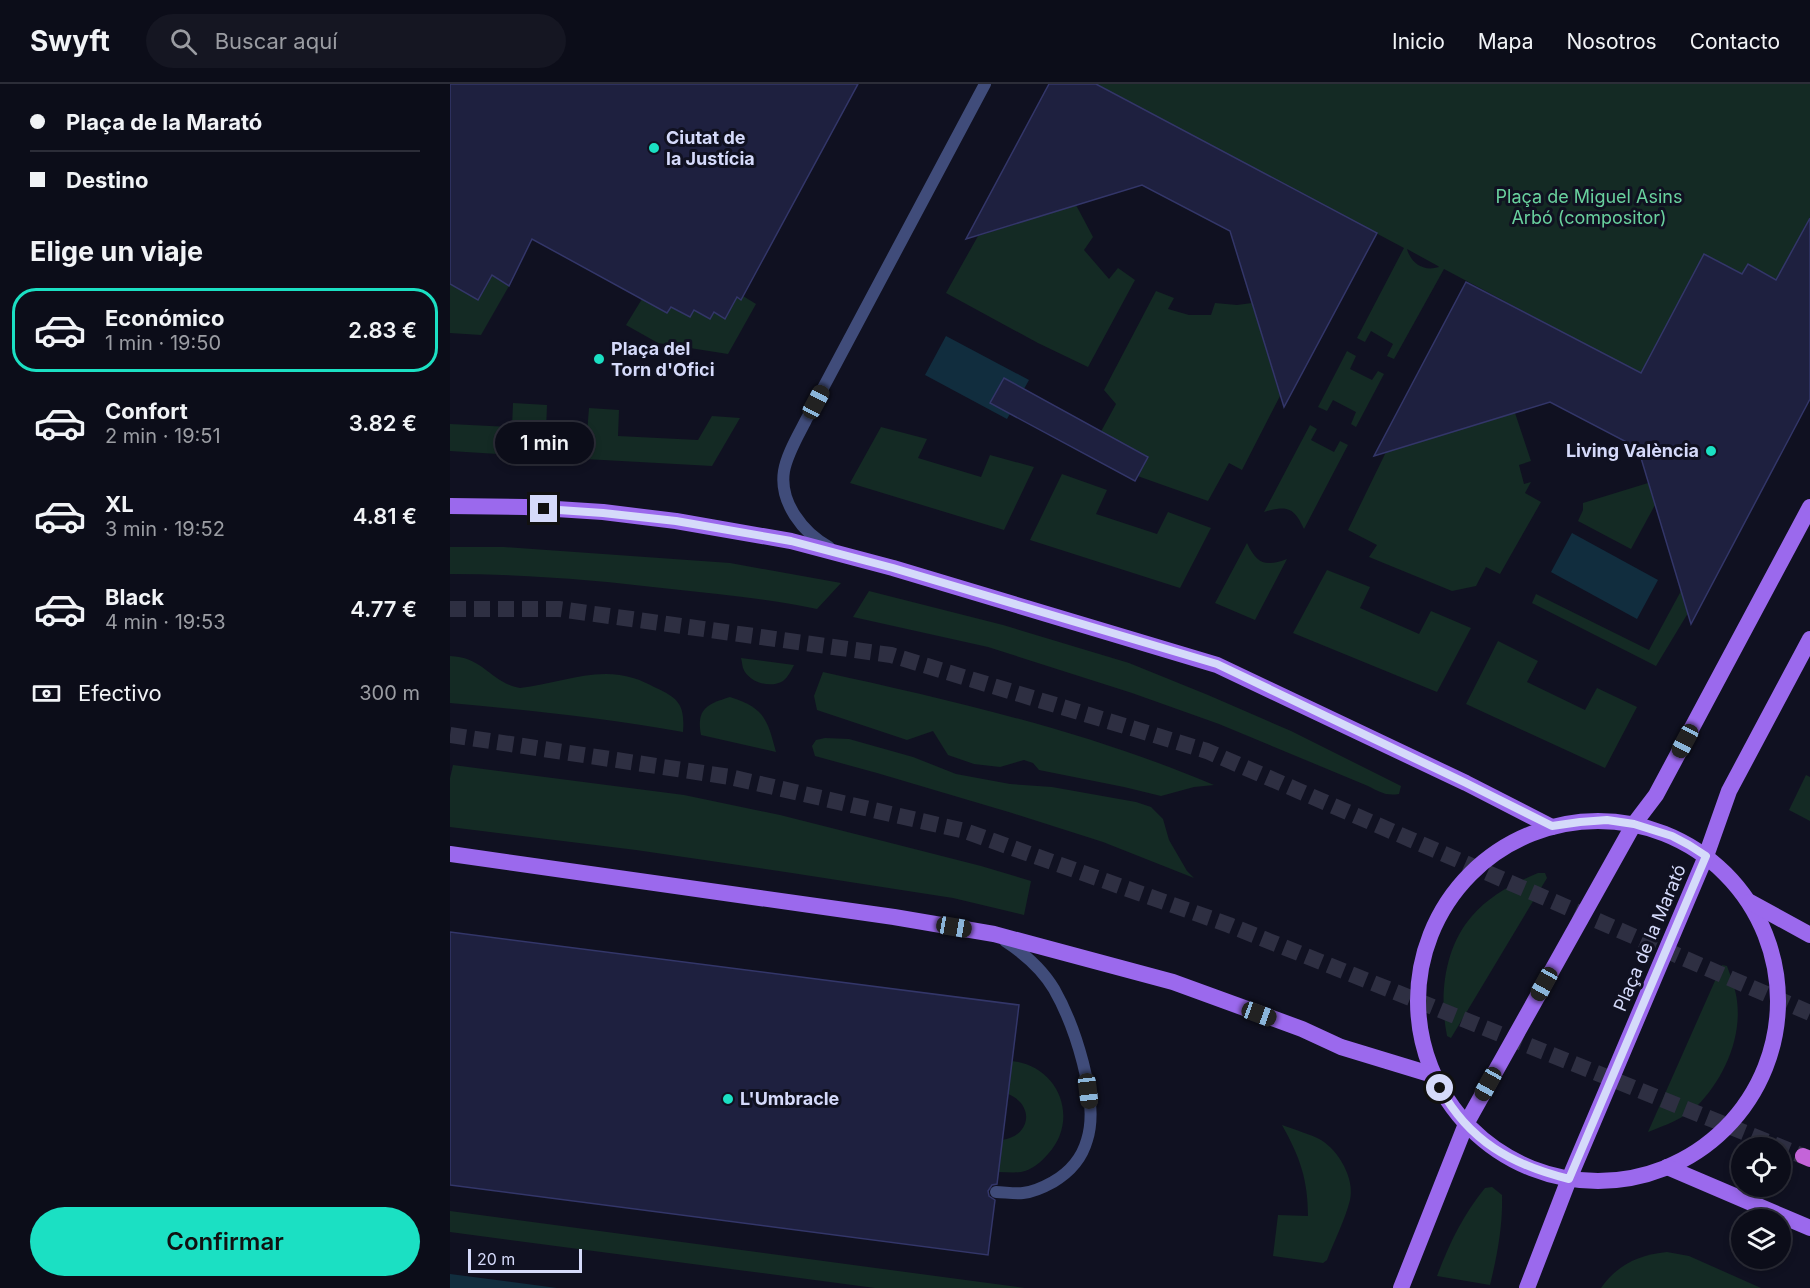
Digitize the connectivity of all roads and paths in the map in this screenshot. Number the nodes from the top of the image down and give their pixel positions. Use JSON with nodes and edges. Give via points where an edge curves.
{"nodes":[{"id":1,"x":985,"y":84,"type":"edge"},
{"id":2,"x":450,"y":506,"type":"edge"},
{"id":3,"x":1810,"y":507,"type":"edge"},
{"id":4,"x":846,"y":556,"type":"junction"},
{"id":5,"x":1810,"y":639,"type":"edge"},
{"id":6,"x":1634,"y":824,"type":"junction"},
{"id":7,"x":1552,"y":826,"type":"junction"},
{"id":8,"x":450,"y":854,"type":"edge"},
{"id":9,"x":1706,"y":856,"type":"junction"},
{"id":10,"x":1749,"y":902,"type":"junction"},
{"id":11,"x":994,"y":934,"type":"junction"},
{"id":12,"x":1810,"y":935,"type":"edge"},
{"id":13,"x":1433,"y":1075,"type":"junction"},
{"id":14,"x":1466,"y":1124,"type":"junction"},
{"id":15,"x":1667,"y":1167,"type":"junction"},
{"id":16,"x":1569,"y":1179,"type":"junction"},
{"id":17,"x":996,"y":1192,"type":"dead end"},
{"id":18,"x":1810,"y":1228,"type":"edge"},
{"id":19,"x":1401,"y":1288,"type":"edge"},
{"id":20,"x":1527,"y":1288,"type":"edge"}],
"edges":[{"from":1,"to":4,"type":"street","via":[[806,420],[784,472],[785,491],[805,530]]},
{"from":2,"to":4,"type":"main road","via":[[547,509],[665,520],[791,541]]},
{"from":3,"to":6,"type":"main road","via":[[1656,795]]},
{"from":4,"to":7,"type":"main road","via":[[1217,664]]},
{"from":5,"to":9,"type":"main road","via":[[1729,791]]},
{"from":6,"to":7,"type":"main road","name":"Plaça de la Marató","via":[[1607,820]]},
{"from":6,"to":9,"type":"main road","name":"Plaça de la Marató","via":[[1672,836]]},
{"from":6,"to":14,"type":"main road"},
{"from":7,"to":13,"type":"main road","name":"Plaça de la Marató","via":[[1516,840],[1483,862],[1455,890],[1435,924],[1422,961],[1418,999],[1421,1038]]},
{"from":8,"to":11,"type":"main road"},
{"from":9,"to":10,"type":"main road","name":"Plaça de la Marató"},
{"from":9,"to":16,"type":"main road","name":"Plaça de la Marató"},
{"from":10,"to":12,"type":"main road"},
{"from":10,"to":15,"type":"main road","name":"Plaça de la Marató","via":[[1766,933],[1779,1001],[1775,1036],[1765,1070],[1748,1101],[1726,1128]]},
{"from":11,"to":13,"type":"main road","via":[[1173,982],[1341,1047]]},
{"from":11,"to":17,"type":"street","via":[[1024,953],[1054,990],[1085,1070],[1090,1112],[1088,1139],[1079,1160],[1062,1177],[1023,1193]]},
{"from":13,"to":14,"type":"main road","name":"Plaça de la Marató"},
{"from":14,"to":16,"type":"main road","name":"Plaça de la Marató","via":[[1513,1160]]},
{"from":14,"to":19,"type":"main road"},
{"from":15,"to":16,"type":"main road","name":"Plaça de la Marató","via":[[1618,1180]]},
{"from":15,"to":18,"type":"main road"},
{"from":16,"to":20,"type":"main road"}]}
